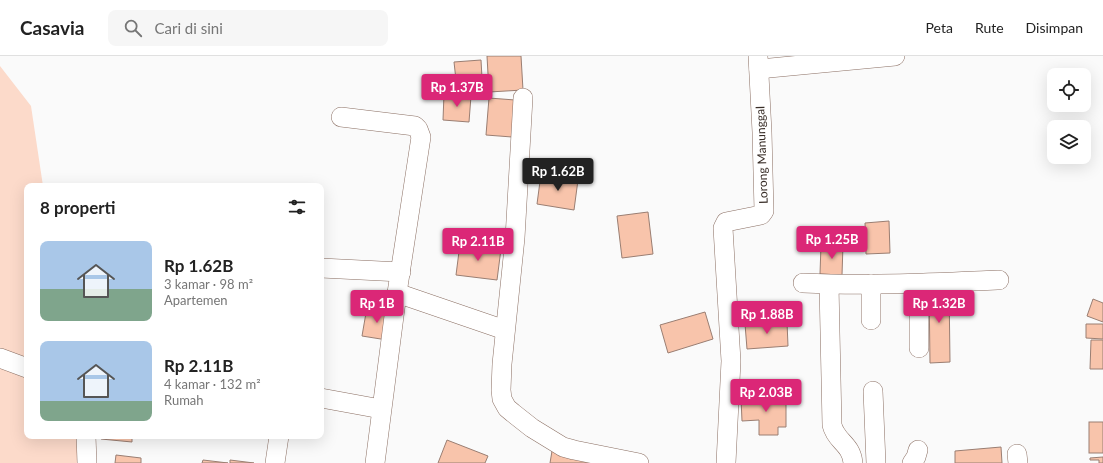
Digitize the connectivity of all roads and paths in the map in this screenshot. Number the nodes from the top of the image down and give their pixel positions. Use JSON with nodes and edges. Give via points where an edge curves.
{"nodes":[{"id":1,"x":895,"y":56,"type":"edge"},
{"id":2,"x":758,"y":62,"type":"edge"},
{"id":3,"x":523,"y":98,"type":"dead end"},
{"id":4,"x":341,"y":117,"type":"dead end"},
{"id":5,"x":324,"y":268,"type":"edge"},
{"id":6,"x":401,"y":272,"type":"junction"},
{"id":7,"x":998,"y":280,"type":"dead end"},
{"id":8,"x":803,"y":283,"type":"dead end"},
{"id":9,"x":871,"y":284,"type":"junction"},
{"id":10,"x":918,"y":284,"type":"junction"},
{"id":11,"x":829,"y":285,"type":"junction"},
{"id":12,"x":397,"y":293,"type":"junction"},
{"id":13,"x":871,"y":320,"type":"dead end"},
{"id":14,"x":505,"y":330,"type":"junction"},
{"id":15,"x":918,"y":348,"type":"dead end"},
{"id":16,"x":0,"y":358,"type":"edge"},
{"id":17,"x":24,"y":367,"type":"edge"},
{"id":18,"x":873,"y":391,"type":"dead end"},
{"id":19,"x":324,"y":399,"type":"edge"},
{"id":20,"x":381,"y":409,"type":"junction"},
{"id":21,"x":86,"y":439,"type":"edge"},
{"id":22,"x":279,"y":439,"type":"edge"},
{"id":23,"x":379,"y":462,"type":"edge"},
{"id":24,"x":87,"y":463,"type":"edge"},
{"id":25,"x":275,"y":463,"type":"edge"},
{"id":26,"x":639,"y":463,"type":"edge"},
{"id":27,"x":726,"y":463,"type":"edge"},
{"id":28,"x":853,"y":463,"type":"edge"},
{"id":29,"x":876,"y":463,"type":"edge"}],
"edges":[{"from":1,"to":2,"type":"street"},
{"from":2,"to":27,"type":"street","name":"Lorong Manunggal","via":[[764,211],[761,215],[726,222],[723,228],[731,361]]},
{"from":3,"to":14,"type":"street","via":[[515,238]]},
{"from":4,"to":6,"type":"street","via":[[415,126],[419,132],[416,172]]},
{"from":5,"to":6,"type":"street"},
{"from":6,"to":12,"type":"street"},
{"from":7,"to":10,"type":"street"},
{"from":8,"to":11,"type":"street"},
{"from":9,"to":10,"type":"street"},
{"from":9,"to":11,"type":"street"},
{"from":9,"to":13,"type":"street"},
{"from":10,"to":15,"type":"street"},
{"from":11,"to":28,"type":"street","via":[[832,425],[835,435],[851,452]]},
{"from":12,"to":14,"type":"street"},
{"from":12,"to":20,"type":"street"},
{"from":14,"to":26,"type":"street","via":[[501,390],[507,408],[532,428],[563,447]]},
{"from":16,"to":17,"type":"street"},
{"from":18,"to":29,"type":"street"},
{"from":19,"to":20,"type":"street"},
{"from":20,"to":23,"type":"street"},
{"from":21,"to":24,"type":"street"},
{"from":22,"to":25,"type":"street"}]}
